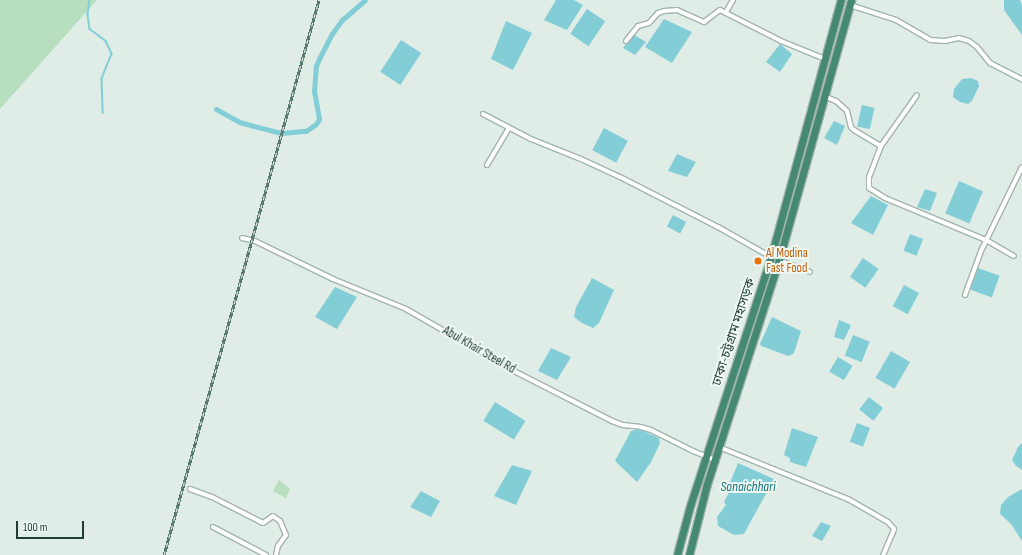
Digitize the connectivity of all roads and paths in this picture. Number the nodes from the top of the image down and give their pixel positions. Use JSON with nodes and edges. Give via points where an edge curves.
{"nodes":[{"id":1,"x":733,"y":0,"type":"edge"},
{"id":2,"x":841,"y":0,"type":"edge"},
{"id":3,"x":850,"y":3,"type":"edge"},
{"id":4,"x":726,"y":12,"type":"junction"},
{"id":5,"x":626,"y":41,"type":"dead end"},
{"id":6,"x":825,"y":59,"type":"junction"},
{"id":7,"x":1022,"y":79,"type":"edge"},
{"id":8,"x":917,"y":95,"type":"dead end"},
{"id":9,"x":824,"y":96,"type":"junction"},
{"id":10,"x":483,"y":114,"type":"dead end"},
{"id":11,"x":509,"y":128,"type":"junction"},
{"id":12,"x":881,"y":146,"type":"junction"},
{"id":13,"x":487,"y":165,"type":"dead end"},
{"id":14,"x":1022,"y":167,"type":"edge"},
{"id":15,"x":242,"y":238,"type":"dead end"},
{"id":16,"x":986,"y":240,"type":"junction"},
{"id":17,"x":1014,"y":256,"type":"dead end"},
{"id":18,"x":771,"y":258,"type":"junction"},
{"id":19,"x":779,"y":260,"type":"junction"},
{"id":20,"x":810,"y":272,"type":"dead end"},
{"id":21,"x":965,"y":295,"type":"dead end"},
{"id":22,"x":719,"y":447,"type":"junction"},
{"id":23,"x":707,"y":457,"type":"junction"},
{"id":24,"x":715,"y":460,"type":"junction"},
{"id":25,"x":190,"y":489,"type":"dead end"},
{"id":26,"x":688,"y":516,"type":"junction"},
{"id":27,"x":699,"y":518,"type":"junction"},
{"id":28,"x":213,"y":527,"type":"dead end"},
{"id":29,"x":266,"y":555,"type":"edge"},
{"id":30,"x":276,"y":555,"type":"edge"},
{"id":31,"x":677,"y":555,"type":"edge"},
{"id":32,"x":690,"y":555,"type":"edge"},
{"id":33,"x":883,"y":555,"type":"edge"}],
"edges":[{"from":1,"to":4,"type":"street"},
{"from":2,"to":6,"type":"highway","name":"ঢাকা-চট্টগ্রাম মহাসড়ক"},
{"from":3,"to":7,"type":"street","via":[[896,20],[930,40],[945,41],[959,38],[969,41],[990,63]]},
{"from":3,"to":9,"type":"highway","name":"ঢাকা-চট্টগ্রাম মহাসড়ক"},
{"from":4,"to":5,"type":"street","via":[[717,11],[704,22],[677,10],[664,10],[649,23],[638,26]]},
{"from":4,"to":6,"type":"street","via":[[781,41]]},
{"from":6,"to":18,"type":"highway","name":"ঢাকা-চট্টগ্রাম মহাসড়ক"},
{"from":8,"to":12,"type":"street"},
{"from":9,"to":12,"type":"street","via":[[836,101],[847,111],[854,130]]},
{"from":9,"to":19,"type":"highway","name":"ঢাকা-চট্টগ্রাম মহাসড়ক"},
{"from":10,"to":11,"type":"street"},
{"from":11,"to":13,"type":"street"},
{"from":11,"to":18,"type":"street","via":[[624,178]]},
{"from":12,"to":16,"type":"street","via":[[869,178],[869,188],[885,198]]},
{"from":14,"to":16,"type":"street"},
{"from":15,"to":23,"type":"street","name":"Abul Khair Steel Rd","via":[[406,309],[512,370],[612,421],[651,430]]},
{"from":16,"to":17,"type":"street"},
{"from":16,"to":21,"type":"street"},
{"from":18,"to":23,"type":"highway","name":"ঢাকা-চট্টগ্রাম মহাসড়ক"},
{"from":19,"to":20,"type":"street"},
{"from":19,"to":22,"type":"highway","name":"ঢাকা-চট্টগ্রাম মহাসড়ক"},
{"from":22,"to":24,"type":"highway","name":"ঢাকা-চট্টগ্রাম মহাসড়ক"},
{"from":22,"to":33,"type":"street","via":[[848,499],[888,522],[894,529]]},
{"from":23,"to":24,"type":"street","name":"Abul Khair Steel Rd"},
{"from":23,"to":26,"type":"highway","name":"ঢাকা-চট্টগ্রাম মহাসড়ক"},
{"from":24,"to":27,"type":"highway","name":"ঢাকা-চট্টগ্রাম মহাসড়ক"},
{"from":25,"to":30,"type":"street","via":[[212,497],[263,523],[273,516],[280,521],[286,535],[278,546]]},
{"from":26,"to":27,"type":"highway"},
{"from":26,"to":31,"type":"highway","name":"ঢাকা-চট্টগ্রাম মহাসড়ক"},
{"from":27,"to":32,"type":"highway","name":"ঢাকা-চট্টগ্রাম মহাসড়ক"},
{"from":28,"to":29,"type":"street"}]}
